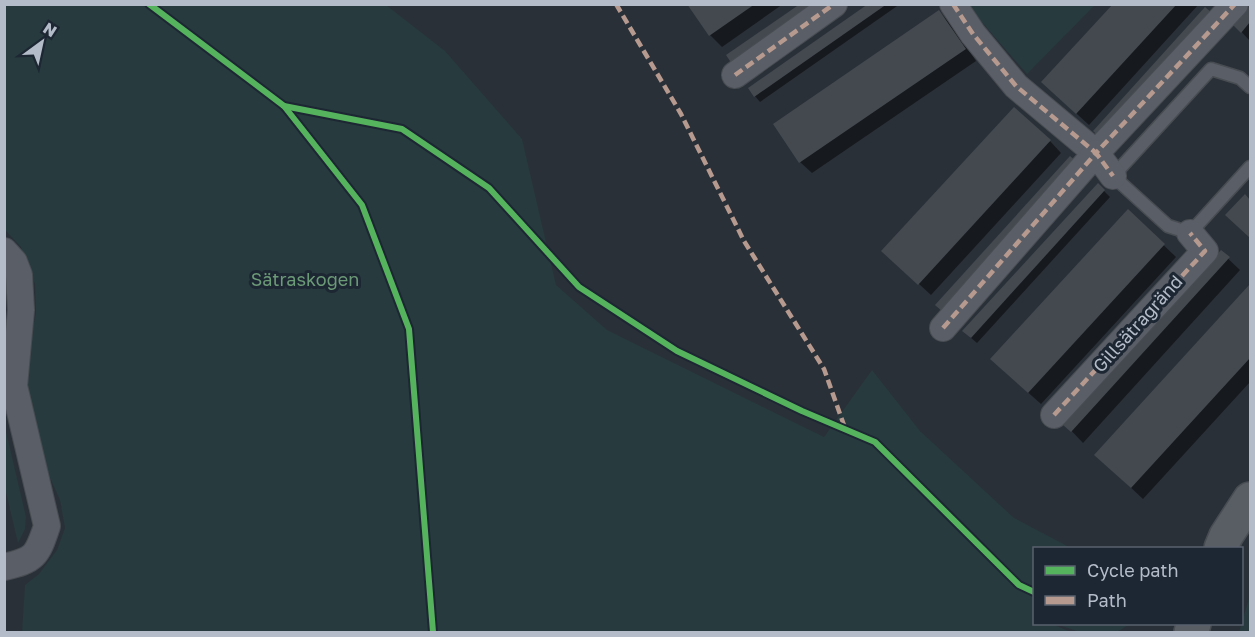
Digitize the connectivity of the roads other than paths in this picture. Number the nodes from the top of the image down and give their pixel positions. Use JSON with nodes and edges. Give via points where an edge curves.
{"nodes":[{"id":1,"x":834,"y":4,"type":"edge"},
{"id":2,"x":953,"y":4,"type":"edge"},
{"id":3,"x":1235,"y":4,"type":"edge"},
{"id":4,"x":735,"y":75,"type":"dead end"},
{"id":5,"x":1251,"y":87,"type":"edge"},
{"id":6,"x":1096,"y":153,"type":"junction"},
{"id":7,"x":1251,"y":167,"type":"edge"},
{"id":8,"x":1113,"y":176,"type":"junction"},
{"id":9,"x":1190,"y":233,"type":"junction"},
{"id":10,"x":4,"y":251,"type":"edge"},
{"id":11,"x":943,"y":328,"type":"dead end"},
{"id":12,"x":1054,"y":415,"type":"dead end"},
{"id":13,"x":1251,"y":499,"type":"edge"},
{"id":14,"x":1222,"y":547,"type":"edge"},
{"id":15,"x":4,"y":567,"type":"edge"}],
"edges":[{"from":1,"to":4,"type":"street"},
{"from":2,"to":6,"type":"street","via":[[1016,86]]},
{"from":3,"to":6,"type":"street"},
{"from":5,"to":8,"type":"lane","via":[[1240,78],[1211,69]]},
{"from":6,"to":8,"type":"street"},
{"from":6,"to":11,"type":"street"},
{"from":7,"to":9,"type":"lane"},
{"from":8,"to":9,"type":"lane","via":[[1168,226]]},
{"from":9,"to":12,"type":"street","name":"Gillsätragränd","via":[[1205,251]]},
{"from":10,"to":15,"type":"street","via":[[19,275],[21,310],[14,386],[47,526],[40,549],[27,562]]},
{"from":13,"to":14,"type":"street"}]}
